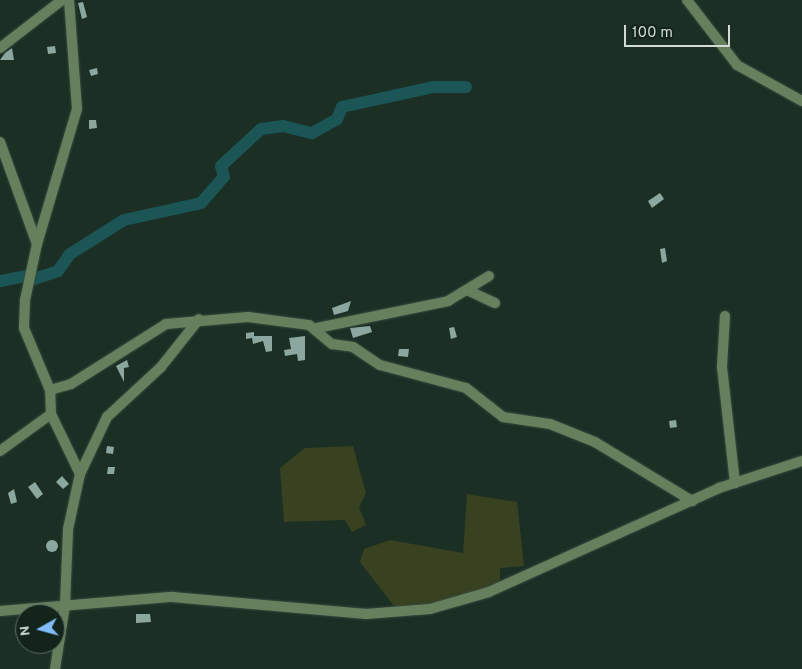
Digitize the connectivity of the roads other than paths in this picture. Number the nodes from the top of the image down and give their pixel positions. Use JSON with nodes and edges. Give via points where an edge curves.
{"nodes":[{"id":1,"x":62,"y":0,"type":"edge"},
{"id":2,"x":69,"y":0,"type":"edge"},
{"id":3,"x":687,"y":0,"type":"edge"},
{"id":4,"x":0,"y":48,"type":"edge"},
{"id":5,"x":802,"y":101,"type":"edge"},
{"id":6,"x":0,"y":142,"type":"edge"},
{"id":7,"x":38,"y":244,"type":"junction"},
{"id":8,"x":489,"y":276,"type":"dead end"},
{"id":9,"x":467,"y":290,"type":"junction"},
{"id":10,"x":495,"y":303,"type":"dead end"},
{"id":11,"x":725,"y":316,"type":"dead end"},
{"id":12,"x":199,"y":319,"type":"junction"},
{"id":13,"x":317,"y":328,"type":"junction"},
{"id":14,"x":50,"y":390,"type":"junction"},
{"id":15,"x":51,"y":414,"type":"junction"},
{"id":16,"x":0,"y":451,"type":"edge"},
{"id":17,"x":802,"y":461,"type":"edge"},
{"id":18,"x":80,"y":474,"type":"junction"},
{"id":19,"x":735,"y":483,"type":"junction"},
{"id":20,"x":692,"y":501,"type":"junction"},
{"id":21,"x":65,"y":605,"type":"joint"},
{"id":22,"x":15,"y":610,"type":"edge"},
{"id":23,"x":0,"y":611,"type":"edge"},
{"id":24,"x":58,"y":654,"type":"edge"},
{"id":25,"x":56,"y":669,"type":"edge"}],
"edges":[{"from":1,"to":4,"type":"street"},
{"from":2,"to":7,"type":"street","via":[[77,109]]},
{"from":3,"to":5,"type":"street","via":[[737,65]]},
{"from":6,"to":7,"type":"street"},
{"from":7,"to":14,"type":"street","via":[[25,300],[24,328]]},
{"from":8,"to":9,"type":"street"},
{"from":9,"to":10,"type":"street"},
{"from":9,"to":13,"type":"street","via":[[448,301],[401,313]]},
{"from":11,"to":19,"type":"street","via":[[722,367]]},
{"from":12,"to":13,"type":"street","via":[[248,317]]},
{"from":12,"to":14,"type":"street","via":[[166,324],[70,384]]},
{"from":12,"to":18,"type":"street","via":[[162,367],[107,417]]},
{"from":13,"to":20,"type":"street","via":[[332,344],[353,347],[380,366],[466,388],[503,416],[550,424],[595,442]]},
{"from":14,"to":15,"type":"street"},
{"from":15,"to":16,"type":"street"},
{"from":15,"to":18,"type":"street"},
{"from":17,"to":19,"type":"street"},
{"from":18,"to":21,"type":"street","via":[[68,529]]},
{"from":19,"to":20,"type":"street"},
{"from":20,"to":21,"type":"street","via":[[489,592],[406,613],[366,614],[193,598]]},
{"from":22,"to":23,"type":"street"},
{"from":24,"to":25,"type":"street"}]}
